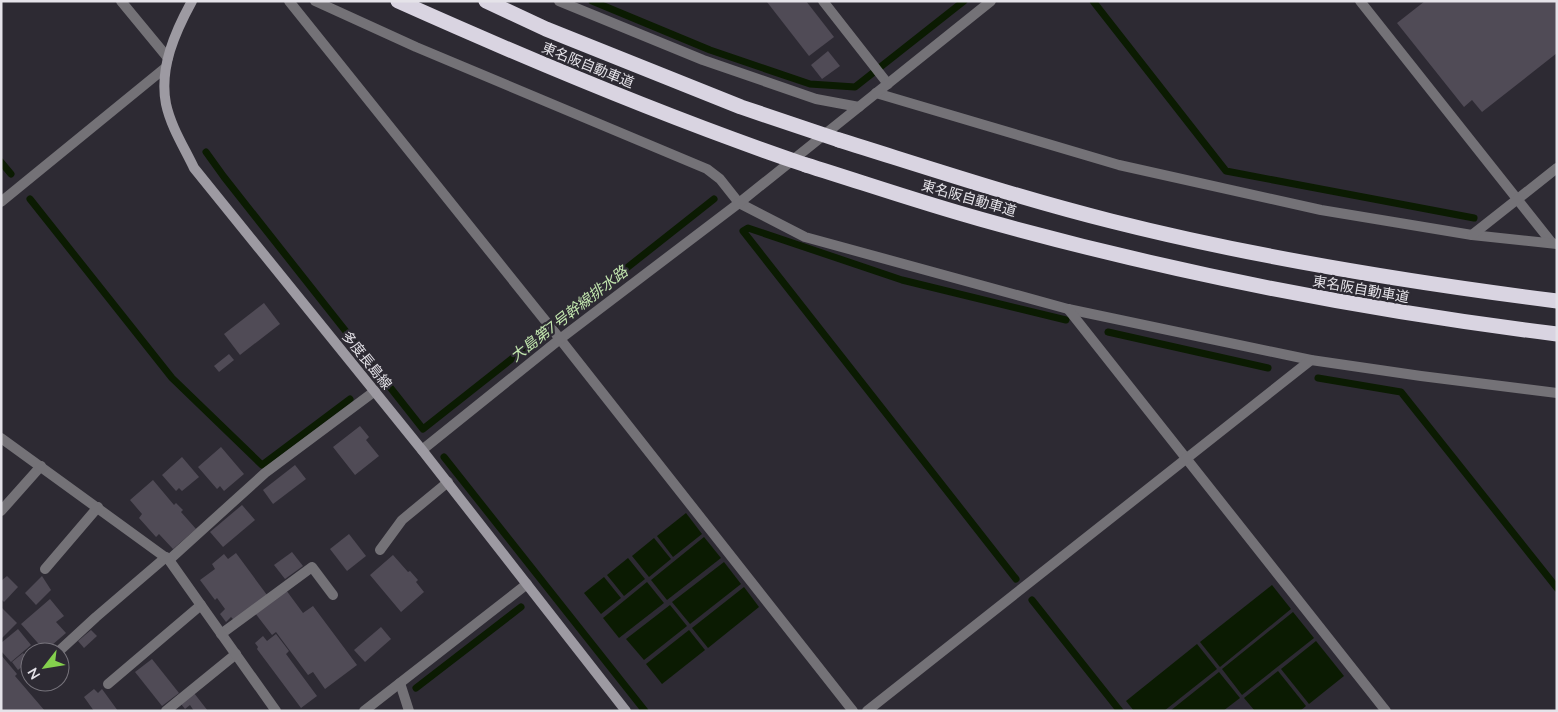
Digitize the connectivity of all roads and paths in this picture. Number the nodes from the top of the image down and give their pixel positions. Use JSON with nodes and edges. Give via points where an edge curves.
{"nodes":[{"id":1,"x":121,"y":1,"type":"edge"},
{"id":2,"x":192,"y":1,"type":"edge"},
{"id":3,"x":289,"y":1,"type":"edge"},
{"id":4,"x":315,"y":1,"type":"edge"},
{"id":5,"x":398,"y":1,"type":"edge"},
{"id":6,"x":486,"y":1,"type":"edge"},
{"id":7,"x":559,"y":1,"type":"edge"},
{"id":8,"x":823,"y":1,"type":"edge"},
{"id":9,"x":992,"y":1,"type":"edge"},
{"id":10,"x":1360,"y":1,"type":"edge"},
{"id":11,"x":166,"y":63,"type":"junction"},
{"id":12,"x":885,"y":80,"type":"junction"},
{"id":13,"x":876,"y":93,"type":"junction"},
{"id":14,"x":858,"y":107,"type":"junction"},
{"id":15,"x":1557,"y":168,"type":"edge"},
{"id":16,"x":1517,"y":199,"type":"junction"},
{"id":17,"x":1,"y":202,"type":"edge"},
{"id":18,"x":739,"y":203,"type":"junction"},
{"id":19,"x":1472,"y":235,"type":"junction"},
{"id":20,"x":1554,"y":244,"type":"edge"},
{"id":21,"x":1557,"y":301,"type":"edge"},
{"id":22,"x":1068,"y":309,"type":"junction"},
{"id":23,"x":1557,"y":334,"type":"edge"},
{"id":24,"x":558,"y":337,"type":"junction"},
{"id":25,"x":1311,"y":360,"type":"junction"},
{"id":26,"x":375,"y":391,"type":"junction"},
{"id":27,"x":1557,"y":393,"type":"edge"},
{"id":28,"x":1,"y":438,"type":"edge"},
{"id":29,"x":422,"y":450,"type":"junction"},
{"id":30,"x":1186,"y":458,"type":"junction"},
{"id":31,"x":40,"y":466,"type":"junction"},
{"id":32,"x":448,"y":482,"type":"junction"},
{"id":33,"x":98,"y":507,"type":"junction"},
{"id":34,"x":1,"y":511,"type":"edge"},
{"id":35,"x":380,"y":550,"type":"dead end"},
{"id":36,"x":167,"y":559,"type":"junction"},
{"id":37,"x":45,"y":569,"type":"dead end"},
{"id":38,"x":527,"y":584,"type":"junction"},
{"id":39,"x":333,"y":595,"type":"dead end"},
{"id":40,"x":201,"y":605,"type":"junction"},
{"id":41,"x":222,"y":634,"type":"junction"},
{"id":42,"x":69,"y":642,"type":"edge"},
{"id":43,"x":236,"y":654,"type":"junction"},
{"id":44,"x":400,"y":683,"type":"junction"},
{"id":45,"x":108,"y":684,"type":"dead end"},
{"id":46,"x":166,"y":711,"type":"edge"},
{"id":47,"x":276,"y":711,"type":"edge"},
{"id":48,"x":364,"y":711,"type":"edge"},
{"id":49,"x":409,"y":711,"type":"edge"},
{"id":50,"x":626,"y":711,"type":"edge"},
{"id":51,"x":853,"y":711,"type":"edge"},
{"id":52,"x":867,"y":711,"type":"edge"},
{"id":53,"x":1386,"y":711,"type":"edge"}],
"edges":[{"from":1,"to":11,"type":"street"},
{"from":2,"to":11,"type":"main road","name":"多度長島線"},
{"from":3,"to":24,"type":"street"},
{"from":4,"to":18,"type":"street","via":[[707,169],[720,179]]},
{"from":5,"to":23,"type":"highway","name":"東名阪自動車道","bridge":true,"via":[[542,65],[730,140],[979,219],[1229,281],[1459,322]]},
{"from":6,"to":21,"type":"highway","name":"東名阪自動車道","bridge":true,"via":[[546,29],[741,107],[989,187],[1101,218],[1340,270]]},
{"from":7,"to":14,"type":"street","via":[[703,60],[816,99]]},
{"from":8,"to":12,"type":"street"},
{"from":9,"to":12,"type":"street"},
{"from":10,"to":16,"type":"street"},
{"from":11,"to":17,"type":"street"},
{"from":11,"to":26,"type":"main road","name":"多度長島線","via":[[166,105],[194,168]]},
{"from":12,"to":13,"type":"street"},
{"from":13,"to":14,"type":"street"},
{"from":13,"to":19,"type":"street","via":[[1119,165],[1321,210]]},
{"from":14,"to":18,"type":"street"},
{"from":15,"to":16,"type":"street"},
{"from":16,"to":19,"type":"street"},
{"from":16,"to":20,"type":"street"},
{"from":18,"to":22,"type":"street","via":[[805,237]]},
{"from":18,"to":24,"type":"street"},
{"from":19,"to":20,"type":"street"},
{"from":22,"to":25,"type":"street"},
{"from":22,"to":30,"type":"street"},
{"from":24,"to":29,"type":"street"},
{"from":24,"to":51,"type":"street"},
{"from":25,"to":27,"type":"street"},
{"from":25,"to":30,"type":"street"},
{"from":26,"to":29,"type":"main road","name":"多度長島線"},
{"from":26,"to":36,"type":"street","via":[[265,473]]},
{"from":28,"to":31,"type":"street"},
{"from":29,"to":32,"type":"main road","name":"多度長島線"},
{"from":30,"to":52,"type":"street"},
{"from":30,"to":53,"type":"street"},
{"from":31,"to":33,"type":"street"},
{"from":31,"to":34,"type":"street"},
{"from":32,"to":35,"type":"street","via":[[402,520]]},
{"from":32,"to":38,"type":"main road","name":"多度長島線"},
{"from":33,"to":36,"type":"street"},
{"from":33,"to":37,"type":"street"},
{"from":36,"to":40,"type":"street"},
{"from":36,"to":42,"type":"street"},
{"from":38,"to":44,"type":"street"},
{"from":38,"to":50,"type":"main road","name":"多度長島線"},
{"from":39,"to":41,"type":"street","via":[[312,567]]},
{"from":40,"to":41,"type":"street"},
{"from":40,"to":45,"type":"street"},
{"from":41,"to":43,"type":"street"},
{"from":43,"to":46,"type":"street"},
{"from":43,"to":47,"type":"street"},
{"from":44,"to":48,"type":"street"},
{"from":44,"to":49,"type":"street"}]}
